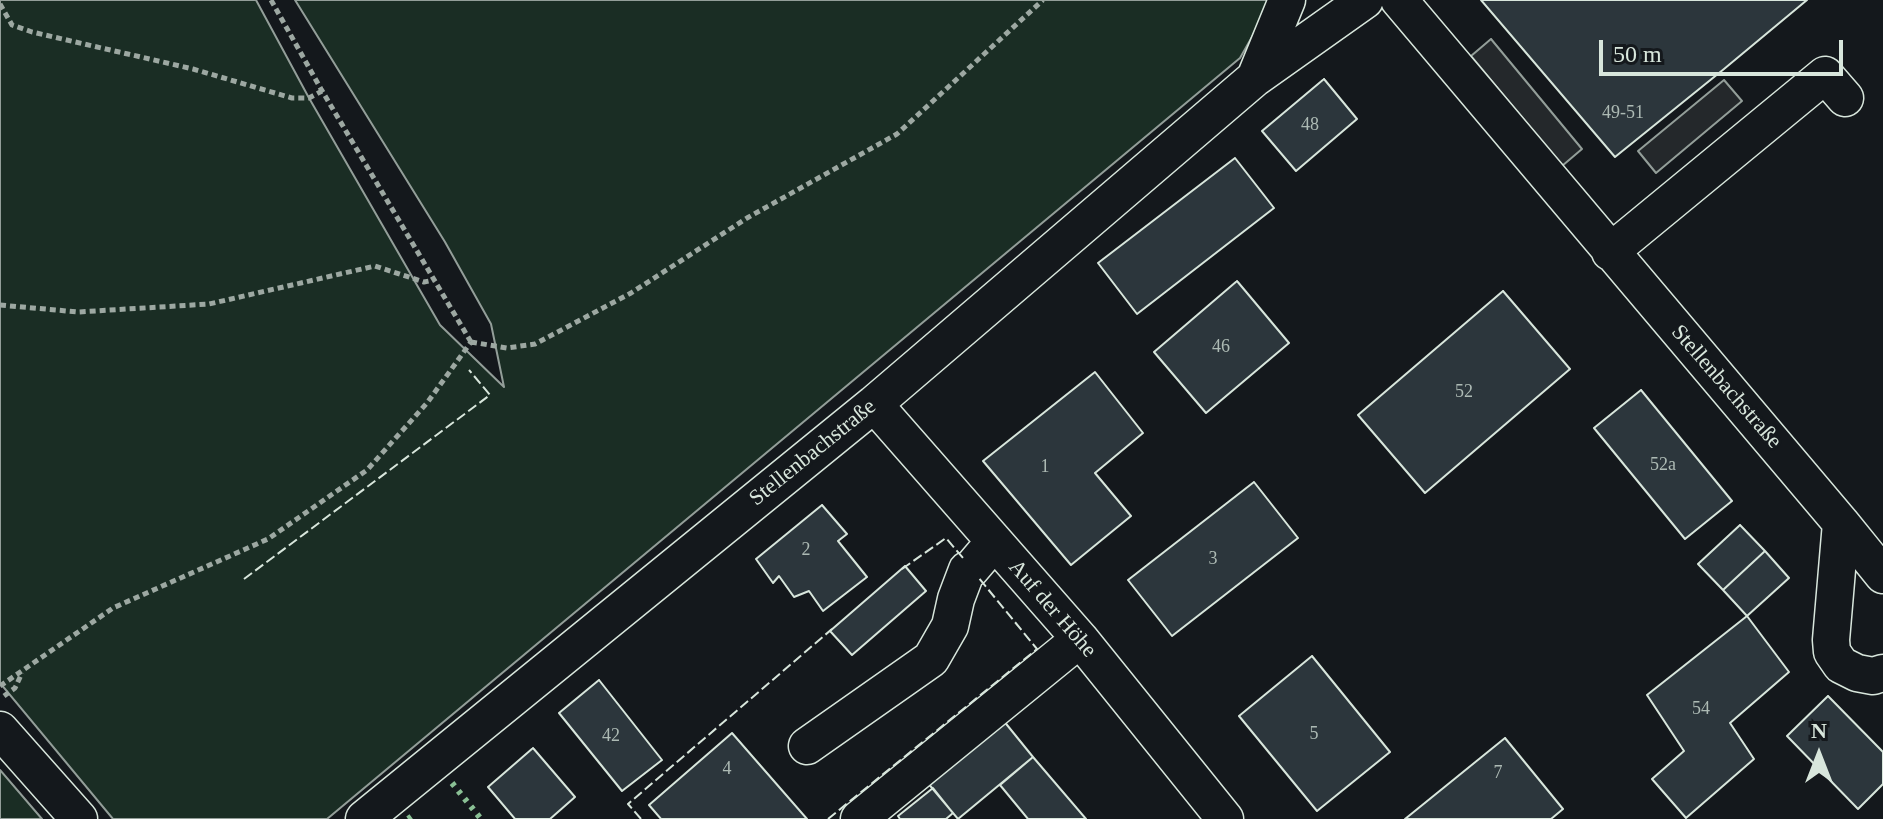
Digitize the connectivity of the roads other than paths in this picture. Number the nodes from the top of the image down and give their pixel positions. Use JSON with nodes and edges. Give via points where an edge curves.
{"nodes":[{"id":1,"x":1287,"y":0,"type":"edge"},
{"id":2,"x":1365,"y":0,"type":"edge"},
{"id":3,"x":1399,"y":0,"type":"edge"},
{"id":4,"x":1255,"y":78,"type":"junction"},
{"id":5,"x":1845,"y":98,"type":"dead end"},
{"id":6,"x":1610,"y":252,"type":"junction"},
{"id":7,"x":874,"y":404,"type":"junction"},
{"id":8,"x":1841,"y":523,"type":"junction"},
{"id":9,"x":994,"y":542,"type":"junction"},
{"id":10,"x":1883,"y":575,"type":"edge"},
{"id":11,"x":1080,"y":639,"type":"junction"},
{"id":12,"x":1883,"y":673,"type":"edge"},
{"id":13,"x":0,"y":730,"type":"edge"},
{"id":14,"x":807,"y":746,"type":"dead end"},
{"id":15,"x":79,"y":819,"type":"edge"},
{"id":16,"x":364,"y":819,"type":"edge"},
{"id":17,"x":859,"y":819,"type":"edge"},
{"id":18,"x":1225,"y":819,"type":"edge"}],
"edges":[{"from":1,"to":4,"type":"street","name":"Stellenbachstraße"},
{"from":2,"to":4,"type":"street","name":"Stellenbachstraße"},
{"from":3,"to":6,"type":"street","name":"Stellenbachstraße"},
{"from":4,"to":7,"type":"street","name":"Stellenbachstraße"},
{"from":5,"to":6,"type":"street","via":[[1825,75]]},
{"from":6,"to":8,"type":"street","name":"Stellenbachstraße"},
{"from":7,"to":9,"type":"street","name":"Auf der Höhe"},
{"from":7,"to":16,"type":"street","name":"Stellenbachstraße"},
{"from":8,"to":10,"type":"street","name":"Stellenbachstraße"},
{"from":8,"to":12,"type":"street","via":[[1832,652],[1841,665],[1857,673]]},
{"from":9,"to":11,"type":"street","name":"Auf der Höhe"},
{"from":9,"to":14,"type":"street","via":[[967,570],[950,626],[931,659]]},
{"from":11,"to":17,"type":"street"},
{"from":11,"to":18,"type":"street","name":"Auf der Höhe"},
{"from":13,"to":15,"type":"street"}]}
